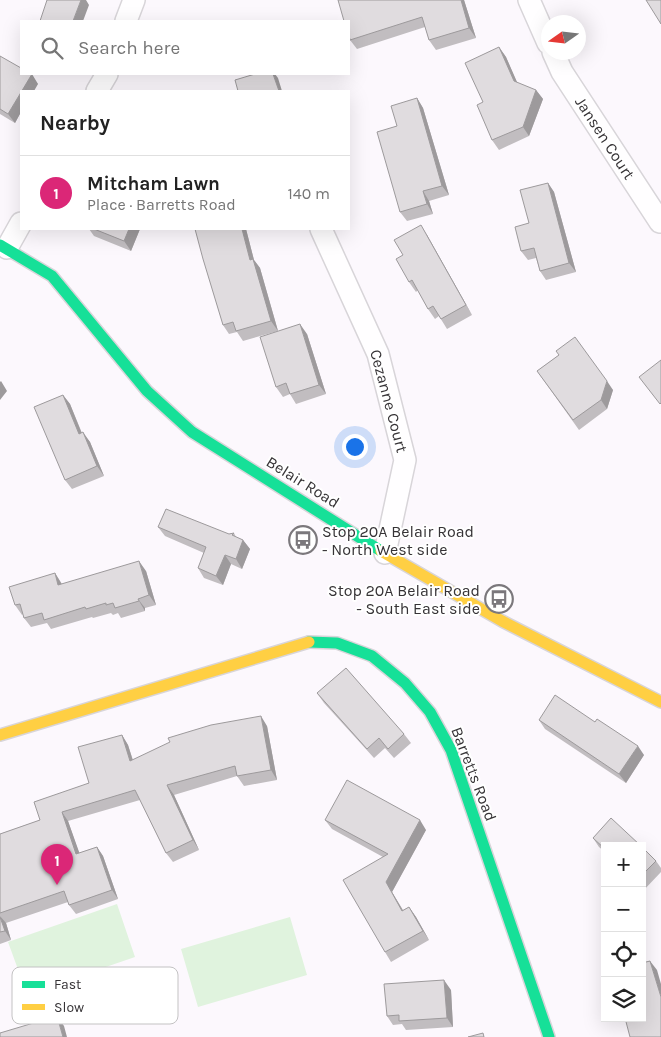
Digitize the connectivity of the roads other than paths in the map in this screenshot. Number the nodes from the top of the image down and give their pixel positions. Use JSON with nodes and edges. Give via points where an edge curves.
{"nodes":[{"id":1,"x":134,"y":0,"type":"edge"},
{"id":2,"x":529,"y":0,"type":"edge"},
{"id":3,"x":126,"y":20,"type":"edge"},
{"id":4,"x":541,"y":27,"type":"edge"},
{"id":5,"x":557,"y":60,"type":"edge"},
{"id":6,"x":106,"y":75,"type":"edge"},
{"id":7,"x":98,"y":90,"type":"edge"},
{"id":8,"x":660,"y":222,"type":"dead end"},
{"id":9,"x":20,"y":224,"type":"edge"},
{"id":10,"x":321,"y":230,"type":"edge"},
{"id":11,"x":4,"y":247,"type":"edge"},
{"id":12,"x":385,"y":552,"type":"junction"},
{"id":13,"x":661,"y":702,"type":"edge"},
{"id":14,"x":0,"y":735,"type":"edge"},
{"id":15,"x":549,"y":1037,"type":"edge"}],
"edges":[{"from":1,"to":3,"type":"street"},
{"from":2,"to":4,"type":"street"},
{"from":5,"to":8,"type":"street","name":"Jansen Court"},
{"from":6,"to":7,"type":"street"},
{"from":9,"to":11,"type":"street"},
{"from":10,"to":12,"type":"street","name":"Cezanne Court","via":[[378,354],[405,460]]},
{"from":11,"to":12,"type":"street","name":"Belair Road","via":[[52,276],[147,392],[192,432]]},
{"from":12,"to":13,"type":"street","name":"Belair Road","via":[[502,621]]},
{"from":14,"to":15,"type":"street","name":"Barretts Road","via":[[307,642],[337,643],[372,656],[405,683],[430,712],[451,750]]}]}
